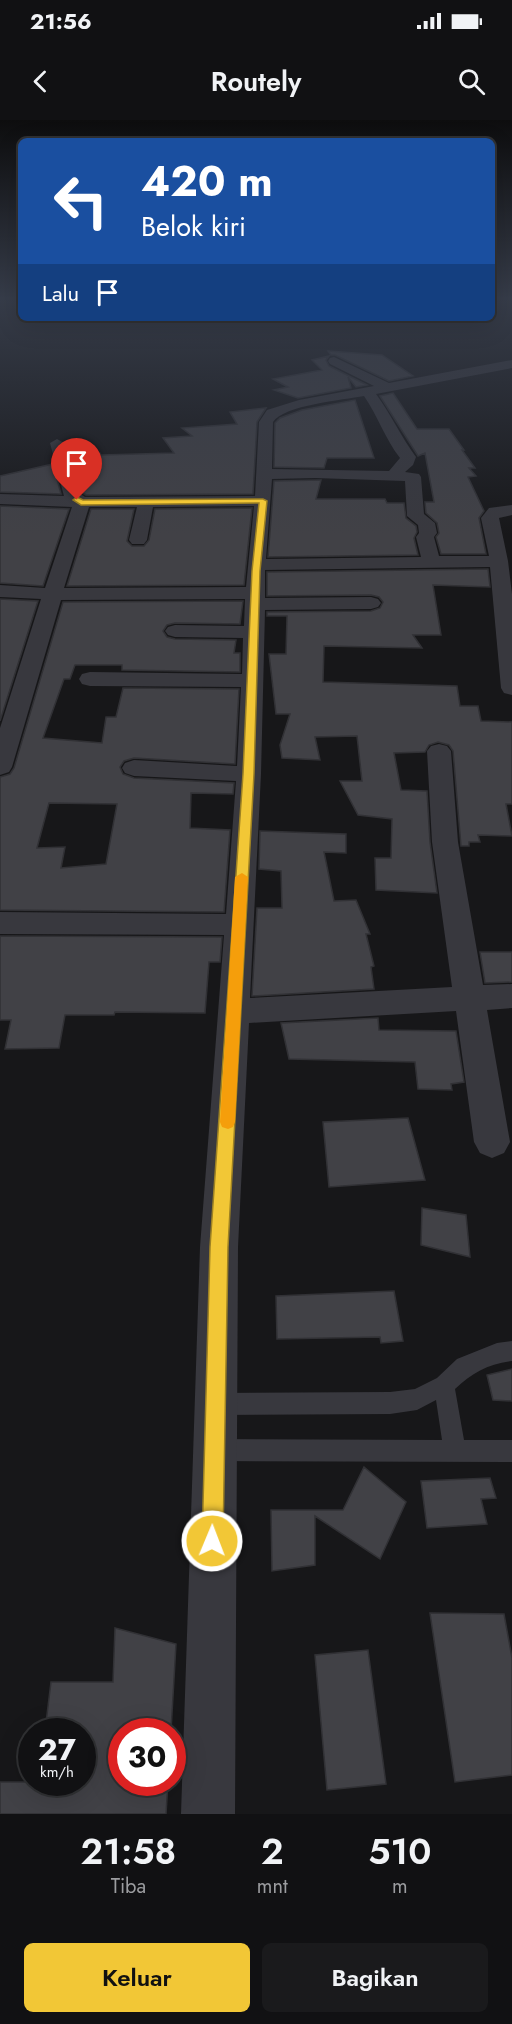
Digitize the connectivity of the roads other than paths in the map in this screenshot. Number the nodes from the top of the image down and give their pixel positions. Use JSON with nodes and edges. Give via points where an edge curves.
{"nodes":[{"id":1,"x":358,"y":377,"type":"edge"},
{"id":2,"x":437,"y":377,"type":"edge"},
{"id":3,"x":375,"y":388,"type":"junction"},
{"id":4,"x":57,"y":443,"type":"dead end"},
{"id":5,"x":396,"y":476,"type":"junction"},
{"id":6,"x":263,"y":487,"type":"junction"},
{"id":7,"x":0,"y":499,"type":"edge"},
{"id":8,"x":81,"y":502,"type":"junction"},
{"id":9,"x":146,"y":502,"type":"junction"},
{"id":10,"x":512,"y":510,"type":"edge"},
{"id":11,"x":138,"y":540,"type":"dead end"},
{"id":12,"x":499,"y":561,"type":"junction"},
{"id":13,"x":431,"y":562,"type":"junction"},
{"id":14,"x":0,"y":591,"type":"edge"},
{"id":15,"x":52,"y":594,"type":"junction"},
{"id":16,"x":255,"y":598,"type":"junction"},
{"id":17,"x":371,"y":603,"type":"dead end"},
{"id":18,"x":175,"y":631,"type":"dead end"},
{"id":19,"x":90,"y":679,"type":"dead end"},
{"id":20,"x":252,"y":681,"type":"junction"},
{"id":21,"x":512,"y":688,"type":"edge"},
{"id":22,"x":10,"y":693,"type":"edge"},
{"id":23,"x":439,"y":751,"type":"dead end"},
{"id":24,"x":0,"y":767,"type":"edge"},
{"id":25,"x":134,"y":768,"type":"dead end"},
{"id":26,"x":249,"y":774,"type":"junction"},
{"id":27,"x":0,"y":923,"type":"edge"},
{"id":28,"x":238,"y":925,"type":"junction"},
{"id":29,"x":512,"y":996,"type":"edge"},
{"id":30,"x":470,"y":1000,"type":"junction"},
{"id":31,"x":235,"y":1011,"type":"junction"},
{"id":32,"x":492,"y":1142,"type":"dead end"},
{"id":33,"x":512,"y":1351,"type":"edge"},
{"id":34,"x":444,"y":1385,"type":"junction"},
{"id":35,"x":215,"y":1404,"type":"junction"},
{"id":36,"x":214,"y":1450,"type":"junction"},
{"id":37,"x":455,"y":1451,"type":"junction"},
{"id":38,"x":512,"y":1451,"type":"edge"},
{"id":39,"x":208,"y":1814,"type":"edge"}],
"edges":[{"from":1,"to":3,"type":"street"},
{"from":2,"to":3,"type":"street"},
{"from":3,"to":5,"type":"street","via":[[379,407],[408,457]]},
{"from":3,"to":6,"type":"street","via":[[272,413],[266,422]]},
{"from":4,"to":8,"type":"street","via":[[72,496]]},
{"from":5,"to":6,"type":"street"},
{"from":5,"to":13,"type":"street","via":[[415,479],[416,516],[426,523]]},
{"from":6,"to":9,"type":"street"},
{"from":6,"to":16,"type":"street"},
{"from":7,"to":8,"type":"street"},
{"from":8,"to":9,"type":"street"},
{"from":8,"to":15,"type":"street"},
{"from":9,"to":11,"type":"street"},
{"from":10,"to":12,"type":"street","via":[[490,516]]},
{"from":12,"to":13,"type":"street"},
{"from":12,"to":21,"type":"street"},
{"from":13,"to":16,"type":"street"},
{"from":14,"to":15,"type":"street"},
{"from":15,"to":16,"type":"street"},
{"from":15,"to":22,"type":"street"},
{"from":16,"to":17,"type":"street"},
{"from":16,"to":18,"type":"street"},
{"from":16,"to":20,"type":"street"},
{"from":19,"to":20,"type":"street"},
{"from":20,"to":26,"type":"street"},
{"from":22,"to":24,"type":"street"},
{"from":23,"to":30,"type":"street","via":[[445,842]]},
{"from":25,"to":26,"type":"street"},
{"from":26,"to":28,"type":"street"},
{"from":27,"to":28,"type":"street"},
{"from":28,"to":31,"type":"street"},
{"from":29,"to":30,"type":"street"},
{"from":30,"to":31,"type":"street"},
{"from":30,"to":32,"type":"street"},
{"from":31,"to":35,"type":"street","via":[[219,1247]]},
{"from":33,"to":34,"type":"lane","via":[[464,1366]]},
{"from":34,"to":35,"type":"lane","via":[[417,1399],[390,1403]]},
{"from":34,"to":37,"type":"lane"},
{"from":35,"to":36,"type":"street"},
{"from":36,"to":37,"type":"lane"},
{"from":36,"to":39,"type":"street"},
{"from":37,"to":38,"type":"lane"}]}
